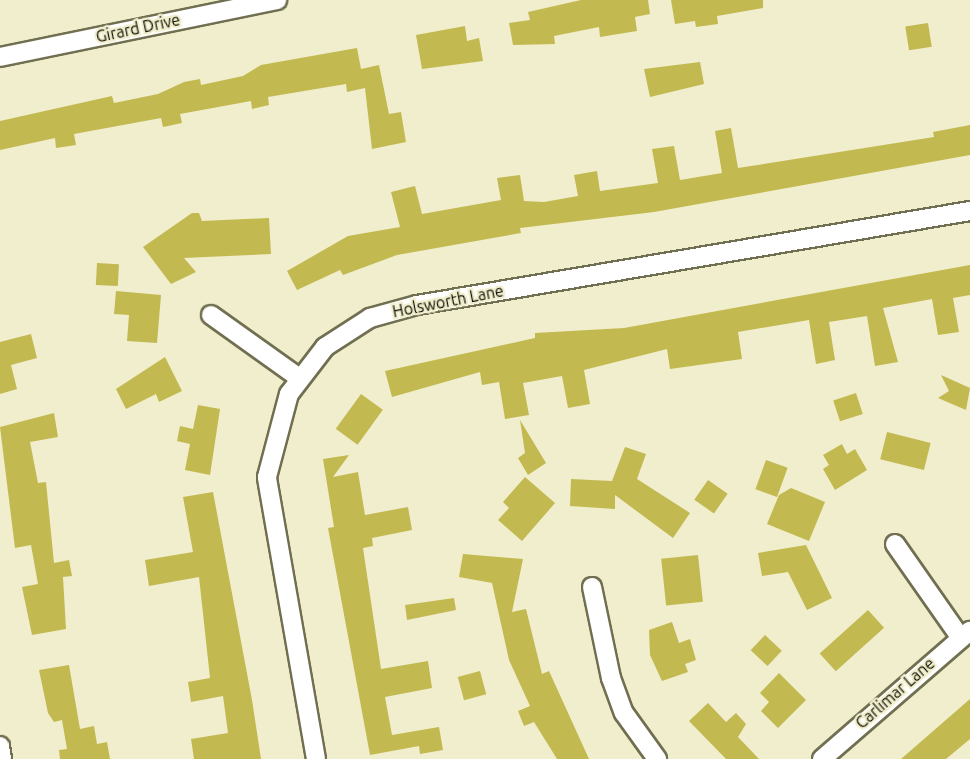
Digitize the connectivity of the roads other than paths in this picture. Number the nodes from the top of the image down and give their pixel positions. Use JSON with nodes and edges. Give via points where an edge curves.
{"nodes":[{"id":1,"x":277,"y":0,"type":"edge"},
{"id":2,"x":0,"y":57,"type":"edge"},
{"id":3,"x":970,"y":211,"type":"edge"},
{"id":4,"x":211,"y":315,"type":"dead end"},
{"id":5,"x":298,"y":377,"type":"junction"},
{"id":6,"x":895,"y":544,"type":"dead end"},
{"id":7,"x":592,"y":586,"type":"dead end"},
{"id":8,"x":965,"y":634,"type":"edge"},
{"id":9,"x":0,"y":746,"type":"edge"},
{"id":10,"x":2,"y":759,"type":"edge"},
{"id":11,"x":316,"y":759,"type":"edge"},
{"id":12,"x":657,"y":759,"type":"edge"},
{"id":13,"x":822,"y":759,"type":"edge"}],
"edges":[{"from":1,"to":2,"type":"street","name":"Girard Drive"},
{"from":3,"to":5,"type":"street","name":"Holsworth Lane","via":[[417,304],[354,327]]},
{"from":4,"to":5,"type":"street"},
{"from":5,"to":11,"type":"street","name":"Holsworth Lane","via":[[280,416],[267,477]]},
{"from":6,"to":8,"type":"street"},
{"from":7,"to":12,"type":"street","via":[[610,678],[624,713]]},
{"from":8,"to":13,"type":"street","name":"Carlimar Lane"},
{"from":9,"to":10,"type":"street"}]}
